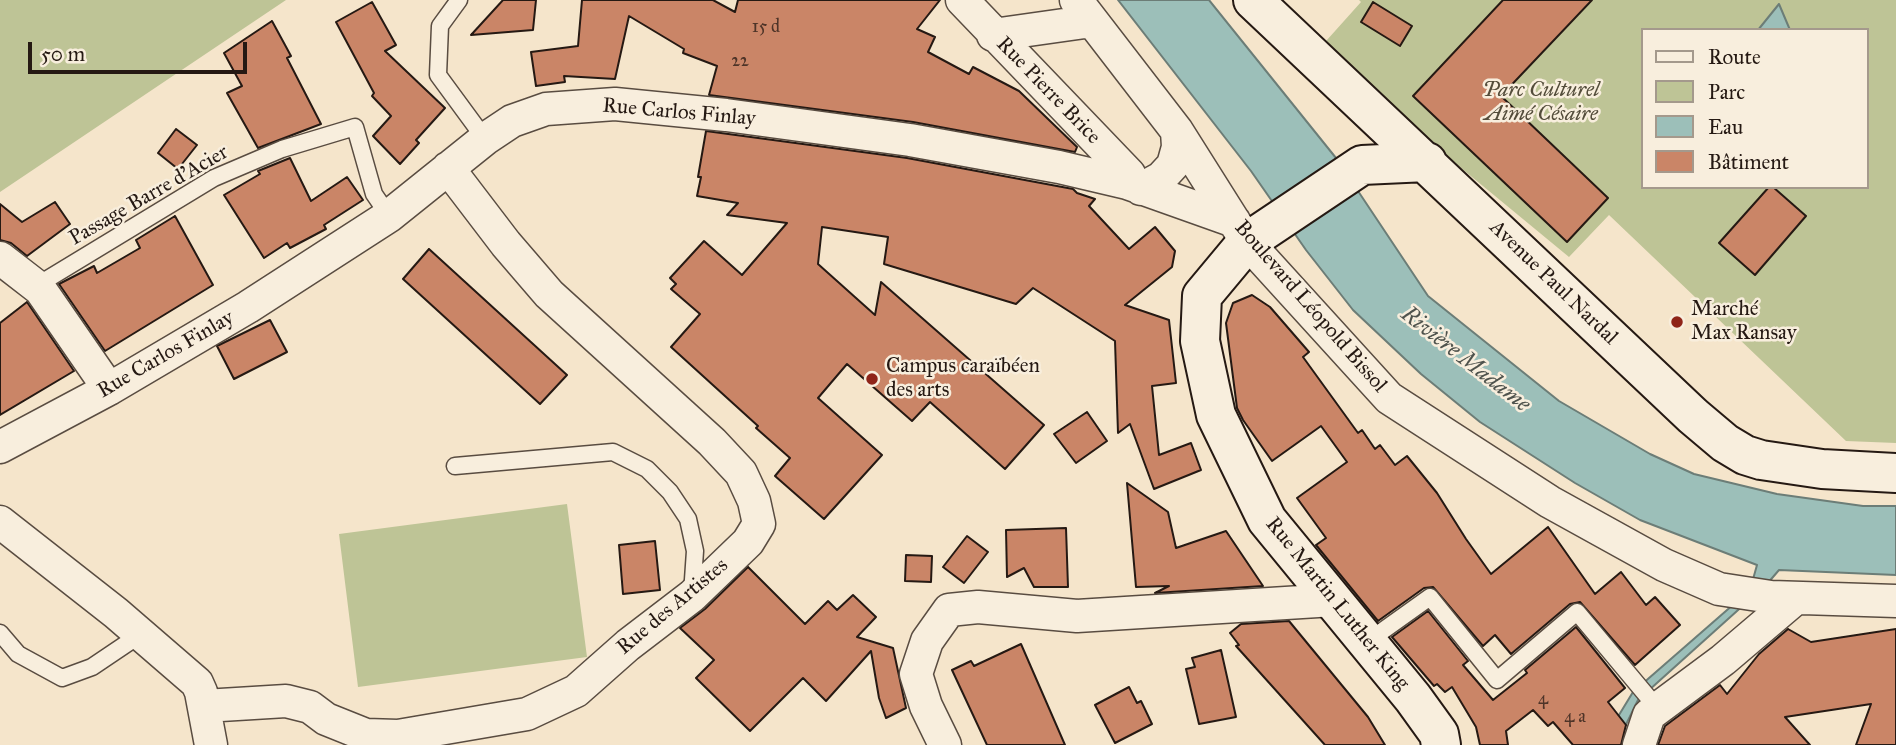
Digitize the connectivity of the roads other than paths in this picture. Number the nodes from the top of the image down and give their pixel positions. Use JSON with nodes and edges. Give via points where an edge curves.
{"nodes":[{"id":1,"x":459,"y":0,"type":"edge"},
{"id":2,"x":962,"y":0,"type":"edge"},
{"id":3,"x":1253,"y":0,"type":"edge"},
{"id":4,"x":1084,"y":11,"type":"edge"},
{"id":5,"x":993,"y":35,"type":"junction"},
{"id":6,"x":1376,"y":114,"type":"junction"},
{"id":7,"x":1177,"y":131,"type":"junction"},
{"id":8,"x":485,"y":139,"type":"junction"},
{"id":9,"x":1427,"y":162,"type":"junction"},
{"id":10,"x":1362,"y":165,"type":"junction"},
{"id":11,"x":448,"y":168,"type":"junction"},
{"id":12,"x":1134,"y":186,"type":"junction"},
{"id":13,"x":389,"y":216,"type":"junction"},
{"id":14,"x":1249,"y":230,"type":"junction"},
{"id":15,"x":0,"y":258,"type":"edge"},
{"id":16,"x":36,"y":286,"type":"junction"},
{"id":17,"x":108,"y":389,"type":"junction"},
{"id":18,"x":0,"y":447,"type":"edge"},
{"id":19,"x":455,"y":466,"type":"dead end"},
{"id":20,"x":1896,"y":473,"type":"edge"},
{"id":21,"x":0,"y":522,"type":"edge"},
{"id":22,"x":692,"y":596,"type":"junction"},
{"id":23,"x":1783,"y":598,"type":"junction"},
{"id":24,"x":1334,"y":600,"type":"junction"},
{"id":25,"x":1896,"y":601,"type":"edge"},
{"id":26,"x":0,"y":633,"type":"edge"},
{"id":27,"x":141,"y":634,"type":"junction"},
{"id":28,"x":1367,"y":642,"type":"junction"},
{"id":29,"x":1653,"y":703,"type":"junction"},
{"id":30,"x":204,"y":706,"type":"junction"},
{"id":31,"x":211,"y":745,"type":"edge"},
{"id":32,"x":945,"y":745,"type":"edge"},
{"id":33,"x":1441,"y":745,"type":"edge"},
{"id":34,"x":1639,"y":745,"type":"edge"}],
"edges":[{"from":1,"to":8,"type":"lane","via":[[440,26],[438,75]]},
{"from":2,"to":5,"type":"street","name":"Rue Pierre Brice"},
{"from":3,"to":6,"type":"street","name":"Avenue Paul Nardal"},
{"from":4,"to":5,"type":"street"},
{"from":4,"to":7,"type":"street","name":"Boulevard Léopold Bissol"},
{"from":5,"to":12,"type":"street","name":"Rue Pierre Brice","via":[[1129,174]]},
{"from":6,"to":9,"type":"street","name":"Avenue Paul Nardal"},
{"from":6,"to":10,"type":"street"},
{"from":7,"to":12,"type":"street","via":[[1173,165],[1161,178]]},
{"from":7,"to":14,"type":"street","name":"Boulevard Léopold Bissol"},
{"from":8,"to":11,"type":"street","name":"Rue Carlos Finlay"},
{"from":8,"to":12,"type":"street","name":"Rue Carlos Finlay","via":[[512,121],[545,109],[615,104],[910,140],[1059,167]]},
{"from":9,"to":10,"type":"street"},
{"from":9,"to":20,"type":"street","name":"Avenue Paul Nardal","via":[[1725,443],[1761,460]]},
{"from":10,"to":14,"type":"street","name":"Rue Martin Luther King"},
{"from":11,"to":13,"type":"street","name":"Rue Carlos Finlay"},
{"from":11,"to":22,"type":"street","name":"Rue des Artistes","via":[[549,294],[741,473],[759,524],[748,542]]},
{"from":12,"to":14,"type":"street","name":"Rue Carlos Finlay"},
{"from":13,"to":16,"type":"lane","name":"Passage Barre d'Acier","via":[[374,194],[355,127],[282,149],[214,178]]},
{"from":13,"to":17,"type":"street","name":"Rue Carlos Finlay","via":[[248,307]]},
{"from":14,"to":23,"type":"street","name":"Boulevard Léopold Bissol","via":[[1389,398],[1550,502],[1664,565],[1719,589]]},
{"from":14,"to":24,"type":"street","name":"Rue Martin Luther King","via":[[1202,296],[1200,341],[1216,415],[1267,520]]},
{"from":15,"to":16,"type":"street"},
{"from":16,"to":17,"type":"street"},
{"from":17,"to":18,"type":"street","name":"Rue Carlos Finlay"},
{"from":19,"to":22,"type":"lane","via":[[614,452],[647,469],[688,519],[695,551]]},
{"from":21,"to":27,"type":"street"},
{"from":22,"to":30,"type":"street","name":"Rue des Artistes","via":[[576,691],[527,714],[398,736],[366,735],[326,719],[310,707],[286,701]]},
{"from":23,"to":25,"type":"street","name":"Boulevard Léopold Bissol"},
{"from":23,"to":29,"type":"street","via":[[1723,660]]},
{"from":24,"to":28,"type":"street","name":"Rue Martin Luther King"},
{"from":24,"to":32,"type":"street","via":[[1077,616],[978,607],[949,610],[927,641],[916,674]]},
{"from":26,"to":27,"type":"lane","via":[[18,654],[62,678],[92,667]]},
{"from":27,"to":30,"type":"street","via":[[197,683]]},
{"from":28,"to":29,"type":"lane","via":[[1430,597],[1497,680],[1577,612]]},
{"from":28,"to":33,"type":"street","name":"Rue Martin Luther King","via":[[1433,725]]},
{"from":29,"to":34,"type":"street"},
{"from":30,"to":31,"type":"street"}]}
